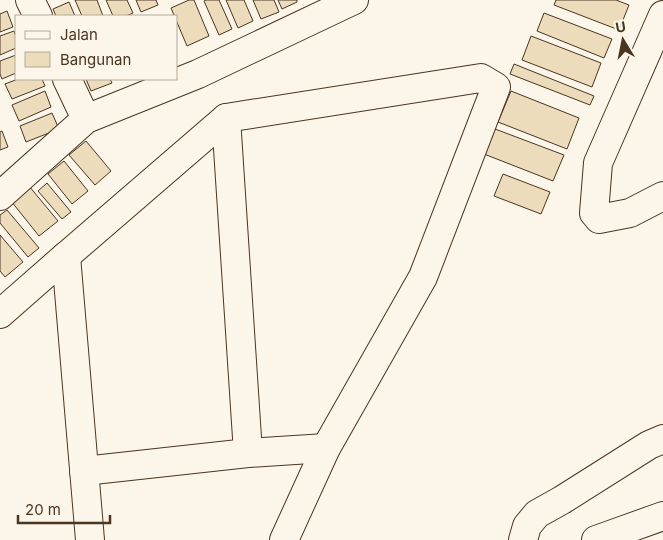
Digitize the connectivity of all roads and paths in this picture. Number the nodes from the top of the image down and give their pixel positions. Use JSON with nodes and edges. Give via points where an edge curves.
{"nodes":[{"id":1,"x":30,"y":0,"type":"edge"},
{"id":2,"x":354,"y":0,"type":"edge"},
{"id":3,"x":38,"y":15,"type":"edge"},
{"id":4,"x":663,"y":15,"type":"edge"},
{"id":5,"x":67,"y":80,"type":"edge"},
{"id":6,"x":226,"y":118,"type":"junction"},
{"id":7,"x":86,"y":119,"type":"junction"},
{"id":8,"x":0,"y":196,"type":"edge"},
{"id":9,"x":663,"y":196,"type":"edge"},
{"id":10,"x":66,"y":256,"type":"junction"},
{"id":11,"x":0,"y":314,"type":"edge"},
{"id":12,"x":663,"y":439,"type":"edge"},
{"id":13,"x":326,"y":448,"type":"junction"},
{"id":14,"x":248,"y":454,"type":"junction"},
{"id":15,"x":84,"y":471,"type":"junction"},
{"id":16,"x":663,"y":516,"type":"edge"},
{"id":17,"x":90,"y":540,"type":"edge"},
{"id":18,"x":284,"y":540,"type":"edge"},
{"id":19,"x":523,"y":540,"type":"edge"},
{"id":20,"x":596,"y":540,"type":"edge"}],
"edges":[{"from":1,"to":3,"type":"street"},
{"from":2,"to":7,"type":"street","via":[[198,74]]},
{"from":4,"to":9,"type":"street","via":[[598,163],[594,213],[599,219],[630,213]]},
{"from":5,"to":7,"type":"street"},
{"from":6,"to":10,"type":"street"},
{"from":6,"to":13,"type":"street","via":[[481,78],[496,86],[423,277]]},
{"from":6,"to":14,"type":"street"},
{"from":7,"to":8,"type":"street"},
{"from":10,"to":11,"type":"street"},
{"from":10,"to":15,"type":"street"},
{"from":12,"to":19,"type":"street","via":[[536,514],[527,526]]},
{"from":13,"to":14,"type":"street"},
{"from":13,"to":18,"type":"street"},
{"from":14,"to":15,"type":"street"},
{"from":15,"to":17,"type":"street"},
{"from":16,"to":20,"type":"street"}]}
